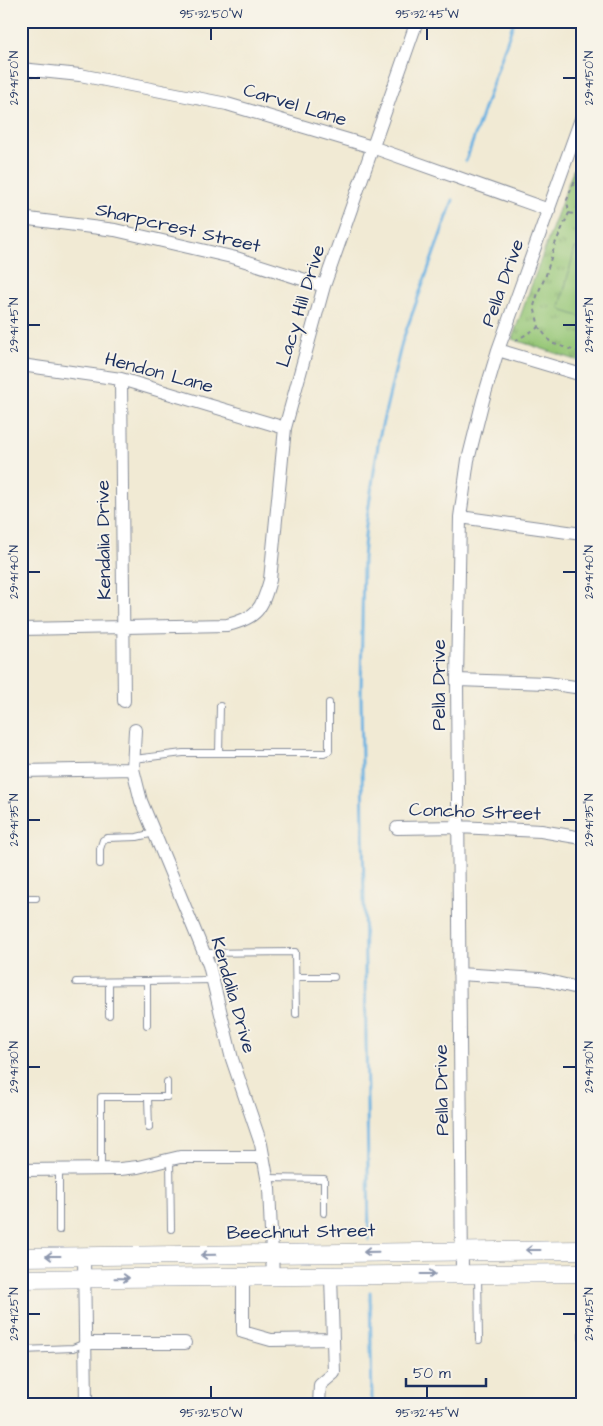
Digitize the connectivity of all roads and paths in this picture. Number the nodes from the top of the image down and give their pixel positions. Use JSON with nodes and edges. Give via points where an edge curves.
{"nodes":[{"id":1,"x":417,"y":21,"type":"edge"},
{"id":2,"x":21,"y":69,"type":"edge"},
{"id":3,"x":582,"y":116,"type":"edge"},
{"id":4,"x":372,"y":148,"type":"junction"},
{"id":5,"x":582,"y":168,"type":"edge"},
{"id":6,"x":549,"y":210,"type":"junction"},
{"id":7,"x":569,"y":213,"type":"junction"},
{"id":8,"x":582,"y":216,"type":"edge"},
{"id":9,"x":21,"y":218,"type":"edge"},
{"id":10,"x":324,"y":286,"type":"junction"},
{"id":11,"x":538,"y":327,"type":"junction"},
{"id":12,"x":498,"y":350,"type":"junction"},
{"id":13,"x":582,"y":353,"type":"edge"},
{"id":14,"x":21,"y":365,"type":"edge"},
{"id":15,"x":582,"y":375,"type":"edge"},
{"id":16,"x":121,"y":379,"type":"junction"},
{"id":17,"x":285,"y":428,"type":"junction"},
{"id":18,"x":460,"y":517,"type":"junction"},
{"id":19,"x":582,"y":534,"type":"edge"},
{"id":20,"x":124,"y":627,"type":"junction"},
{"id":21,"x":21,"y":629,"type":"edge"},
{"id":22,"x":457,"y":680,"type":"junction"},
{"id":23,"x":582,"y":688,"type":"edge"},
{"id":24,"x":124,"y":700,"type":"dead end"},
{"id":25,"x":329,"y":703,"type":"dead end"},
{"id":26,"x":220,"y":706,"type":"dead end"},
{"id":27,"x":135,"y":730,"type":"dead end"},
{"id":28,"x":219,"y":753,"type":"junction"},
{"id":29,"x":133,"y":764,"type":"junction"},
{"id":30,"x":21,"y":771,"type":"edge"},
{"id":31,"x":458,"y":827,"type":"junction"},
{"id":32,"x":397,"y":828,"type":"dead end"},
{"id":33,"x":154,"y":833,"type":"junction"},
{"id":34,"x":582,"y":838,"type":"edge"},
{"id":35,"x":100,"y":864,"type":"dead end"},
{"id":36,"x":21,"y":898,"type":"edge"},
{"id":37,"x":36,"y":898,"type":"dead end"},
{"id":38,"x":204,"y":953,"type":"junction"},
{"id":39,"x":459,"y":974,"type":"junction"},
{"id":40,"x":296,"y":977,"type":"junction"},
{"id":41,"x":334,"y":977,"type":"dead end"},
{"id":42,"x":213,"y":980,"type":"junction"},
{"id":43,"x":147,"y":981,"type":"junction"},
{"id":44,"x":76,"y":982,"type":"dead end"},
{"id":45,"x":109,"y":982,"type":"junction"},
{"id":46,"x":582,"y":989,"type":"edge"},
{"id":47,"x":296,"y":1014,"type":"dead end"},
{"id":48,"x":109,"y":1015,"type":"dead end"},
{"id":49,"x":147,"y":1025,"type":"dead end"},
{"id":50,"x":167,"y":1082,"type":"dead end"},
{"id":51,"x":148,"y":1097,"type":"junction"},
{"id":52,"x":149,"y":1128,"type":"dead end"},
{"id":53,"x":263,"y":1157,"type":"junction"},
{"id":54,"x":170,"y":1159,"type":"junction"},
{"id":55,"x":59,"y":1169,"type":"junction"},
{"id":56,"x":101,"y":1169,"type":"junction"},
{"id":57,"x":21,"y":1170,"type":"edge"},
{"id":58,"x":267,"y":1178,"type":"junction"},
{"id":59,"x":324,"y":1213,"type":"dead end"},
{"id":60,"x":172,"y":1229,"type":"dead end"},
{"id":61,"x":59,"y":1230,"type":"dead end"},
{"id":62,"x":582,"y":1250,"type":"edge"},
{"id":63,"x":462,"y":1251,"type":"junction"},
{"id":64,"x":273,"y":1254,"type":"junction"},
{"id":65,"x":21,"y":1256,"type":"edge"},
{"id":66,"x":84,"y":1256,"type":"junction"},
{"id":67,"x":582,"y":1273,"type":"edge"},
{"id":68,"x":470,"y":1274,"type":"junction"},
{"id":69,"x":274,"y":1276,"type":"junction"},
{"id":70,"x":331,"y":1276,"type":"junction"},
{"id":71,"x":243,"y":1277,"type":"junction"},
{"id":72,"x":84,"y":1279,"type":"junction"},
{"id":73,"x":21,"y":1280,"type":"edge"},
{"id":74,"x":582,"y":1320,"type":"edge"},
{"id":75,"x":582,"y":1338,"type":"edge"},
{"id":76,"x":333,"y":1339,"type":"junction"},
{"id":77,"x":479,"y":1340,"type":"dead end"},
{"id":78,"x":85,"y":1343,"type":"junction"},
{"id":79,"x":185,"y":1343,"type":"dead end"},
{"id":80,"x":22,"y":1350,"type":"edge"},
{"id":81,"x":86,"y":1405,"type":"edge"},
{"id":82,"x":319,"y":1405,"type":"edge"}],
"edges":[{"from":1,"to":4,"type":"street","name":"Lacy Hill Drive"},
{"from":2,"to":4,"type":"street","name":"Carvel Lane","via":[[80,75],[227,104]]},
{"from":3,"to":6,"type":"street","name":"Pella Drive"},
{"from":4,"to":6,"type":"street","name":"Carvel Lane"},
{"from":4,"to":10,"type":"street","name":"Lacy Hill Drive"},
{"from":5,"to":7,"type":"path","via":[[570,189],[567,200]]},
{"from":6,"to":12,"type":"street","name":"Pella Drive"},
{"from":7,"to":8,"type":"path"},
{"from":7,"to":11,"type":"path","via":[[534,306]]},
{"from":9,"to":10,"type":"street","name":"Sharpcrest Street","via":[[116,230],[236,258]]},
{"from":10,"to":17,"type":"street","name":"Lacy Hill Drive"},
{"from":11,"to":12,"type":"path"},
{"from":11,"to":13,"type":"path","via":[[551,343]]},
{"from":12,"to":15,"type":"street"},
{"from":12,"to":18,"type":"street","name":"Pella Drive","via":[[468,460]]},
{"from":14,"to":16,"type":"street","name":"Hendon Lane"},
{"from":16,"to":17,"type":"street","name":"Hendon Lane"},
{"from":16,"to":20,"type":"street","name":"Kendalia Drive"},
{"from":17,"to":20,"type":"street","name":"Lacy Hill Drive","via":[[270,580],[258,610],[241,622],[227,625]]},
{"from":18,"to":19,"type":"street"},
{"from":18,"to":22,"type":"street","name":"Pella Drive"},
{"from":20,"to":21,"type":"street"},
{"from":20,"to":24,"type":"street","name":"Kendalia Drive"},
{"from":22,"to":23,"type":"street","via":[[547,683]]},
{"from":22,"to":31,"type":"street","name":"Pella Drive"},
{"from":25,"to":28,"type":"lane","via":[[329,751]]},
{"from":26,"to":28,"type":"lane"},
{"from":27,"to":29,"type":"street","name":"Kendalia Drive"},
{"from":28,"to":29,"type":"lane","via":[[183,753]]},
{"from":29,"to":30,"type":"street"},
{"from":29,"to":33,"type":"street","name":"Kendalia Drive","via":[[141,801]]},
{"from":31,"to":32,"type":"street","name":"Concho Street"},
{"from":31,"to":34,"type":"street","name":"Concho Street","via":[[541,831]]},
{"from":31,"to":39,"type":"street","name":"Pella Drive"},
{"from":33,"to":35,"type":"lane","via":[[137,838],[103,840]]},
{"from":33,"to":38,"type":"street","name":"Kendalia Drive"},
{"from":36,"to":37,"type":"lane"},
{"from":38,"to":40,"type":"lane","via":[[295,952]]},
{"from":38,"to":42,"type":"street","name":"Kendalia Drive"},
{"from":39,"to":46,"type":"street","via":[[540,979]]},
{"from":39,"to":63,"type":"street","name":"Pella Drive"},
{"from":40,"to":41,"type":"lane"},
{"from":40,"to":47,"type":"lane"},
{"from":42,"to":43,"type":"lane"},
{"from":42,"to":53,"type":"street","name":"Kendalia Drive","via":[[232,1059]]},
{"from":43,"to":45,"type":"lane"},
{"from":43,"to":49,"type":"lane"},
{"from":44,"to":45,"type":"lane"},
{"from":45,"to":48,"type":"lane"},
{"from":50,"to":51,"type":"lane","via":[[167,1097]]},
{"from":51,"to":52,"type":"lane"},
{"from":51,"to":56,"type":"lane","via":[[101,1096]]},
{"from":53,"to":54,"type":"street"},
{"from":53,"to":58,"type":"street","name":"Kendalia Drive"},
{"from":54,"to":56,"type":"street","via":[[138,1167]]},
{"from":54,"to":60,"type":"lane"},
{"from":55,"to":56,"type":"street"},
{"from":55,"to":57,"type":"street"},
{"from":55,"to":61,"type":"lane"},
{"from":58,"to":59,"type":"lane","via":[[324,1179]]},
{"from":58,"to":64,"type":"street","name":"Kendalia Drive"},
{"from":62,"to":63,"type":"main road","name":"Beechnut Street","one_way":true},
{"from":63,"to":64,"type":"main road","name":"Beechnut Street","one_way":true},
{"from":63,"to":68,"type":"street","name":"Pella Drive"},
{"from":64,"to":66,"type":"main road","name":"Beechnut Street","one_way":true},
{"from":64,"to":69,"type":"street","name":"Kendalia Drive"},
{"from":66,"to":65,"type":"main road","name":"Beechnut Street","one_way":true},
{"from":66,"to":72,"type":"street"},
{"from":67,"to":68,"type":"main road"},
{"from":70,"to":68,"type":"main road","one_way":true},
{"from":68,"to":77,"type":"lane"},
{"from":69,"to":70,"type":"main road"},
{"from":69,"to":71,"type":"main road"},
{"from":70,"to":76,"type":"street"},
{"from":72,"to":71,"type":"main road","one_way":true},
{"from":71,"to":76,"type":"street","via":[[243,1332],[271,1340]]},
{"from":72,"to":73,"type":"main road"},
{"from":72,"to":78,"type":"street"},
{"from":74,"to":75,"type":"lane"},
{"from":76,"to":82,"type":"street","via":[[334,1372],[320,1385]]},
{"from":78,"to":79,"type":"street"},
{"from":78,"to":80,"type":"lane","via":[[73,1348]]},
{"from":78,"to":81,"type":"street"}]}
